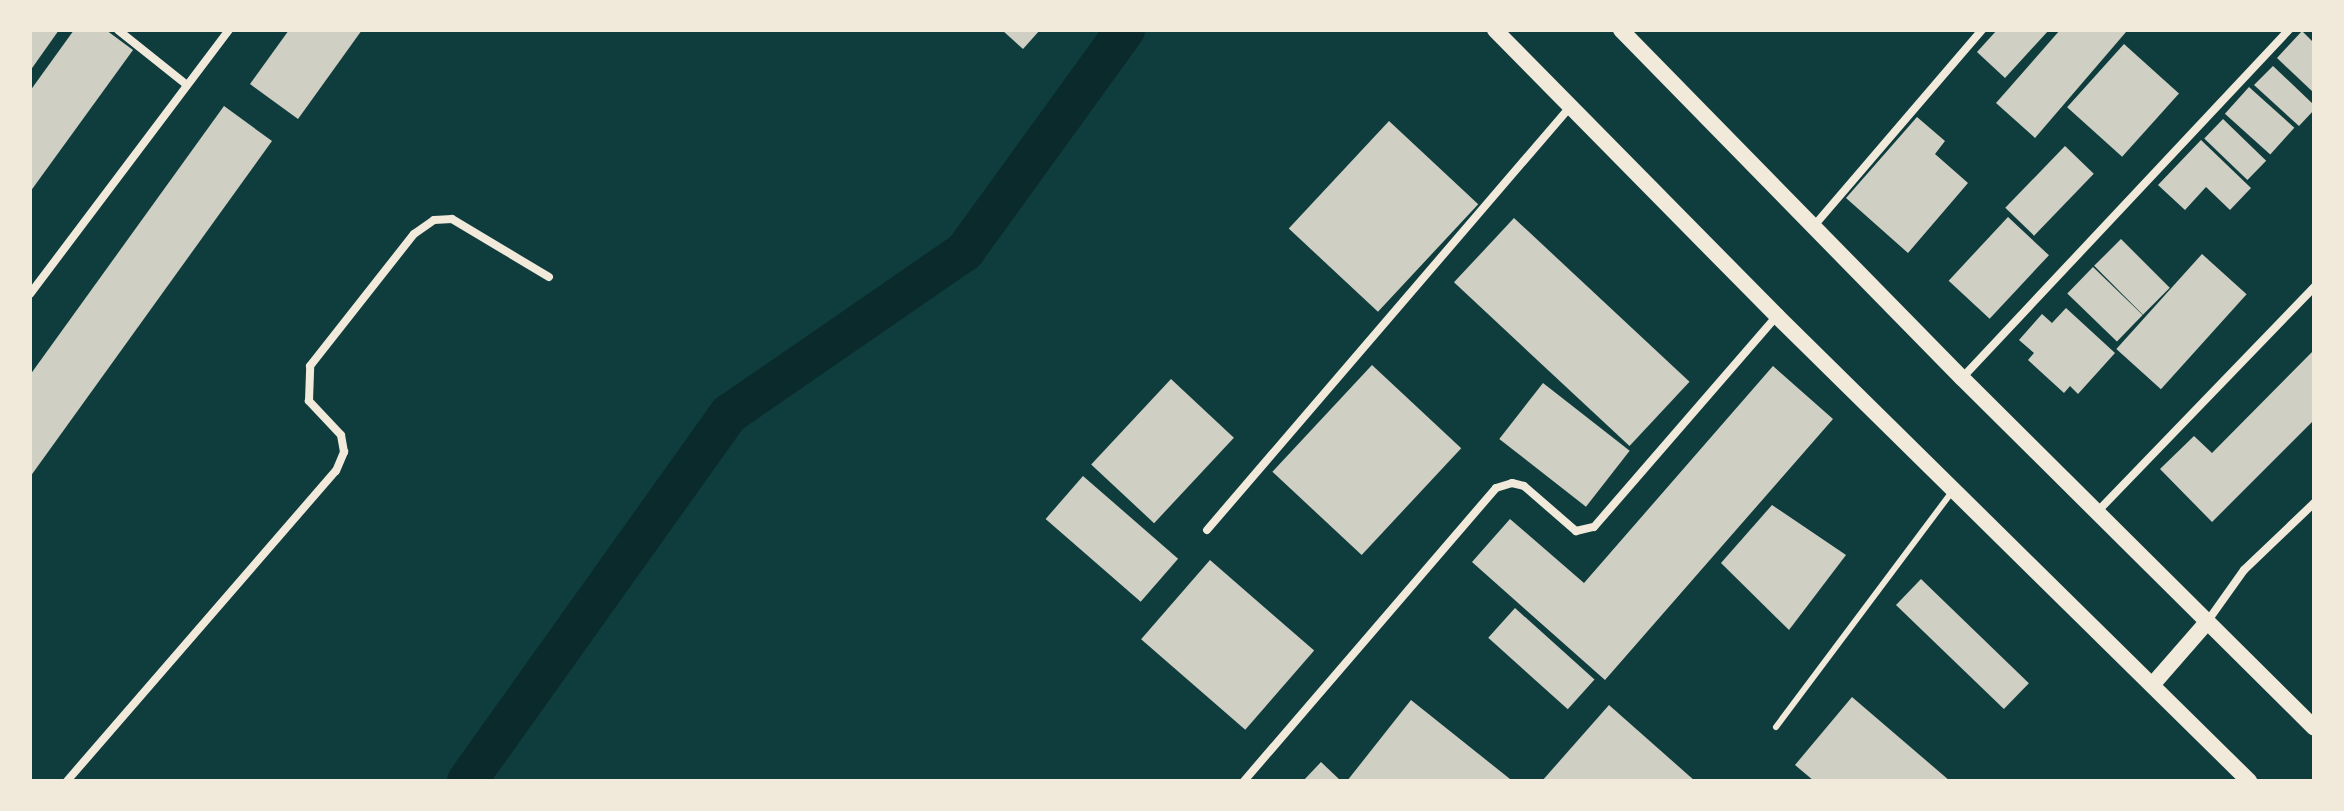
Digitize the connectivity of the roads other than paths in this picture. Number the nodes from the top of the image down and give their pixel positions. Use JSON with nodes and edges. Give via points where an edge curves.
{"nodes":[{"id":1,"x":118,"y":30,"type":"edge"},
{"id":2,"x":229,"y":30,"type":"edge"},
{"id":3,"x":1495,"y":30,"type":"edge"},
{"id":4,"x":1621,"y":30,"type":"edge"},
{"id":5,"x":1982,"y":30,"type":"edge"},
{"id":6,"x":2289,"y":30,"type":"edge"},
{"id":7,"x":187,"y":85,"type":"junction"},
{"id":8,"x":1570,"y":107,"type":"junction"},
{"id":9,"x":1813,"y":227,"type":"junction"},
{"id":10,"x":549,"y":277,"type":"dead end"},
{"id":11,"x":2314,"y":287,"type":"edge"},
{"id":12,"x":30,"y":294,"type":"edge"},
{"id":13,"x":1777,"y":316,"type":"junction"},
{"id":14,"x":1962,"y":378,"type":"junction"},
{"id":15,"x":1954,"y":489,"type":"junction"},
{"id":16,"x":2314,"y":503,"type":"edge"},
{"id":17,"x":2097,"y":512,"type":"junction"},
{"id":18,"x":1207,"y":530,"type":"dead end"},
{"id":19,"x":2207,"y":622,"type":"junction"},
{"id":20,"x":2153,"y":684,"type":"junction"},
{"id":21,"x":1776,"y":727,"type":"dead end"},
{"id":22,"x":2314,"y":728,"type":"edge"},
{"id":23,"x":67,"y":781,"type":"edge"},
{"id":24,"x":1244,"y":781,"type":"edge"},
{"id":25,"x":2249,"y":781,"type":"edge"}],
"edges":[{"from":1,"to":7,"type":"street"},
{"from":2,"to":7,"type":"street"},
{"from":3,"to":8,"type":"main road"},
{"from":4,"to":9,"type":"main road"},
{"from":5,"to":9,"type":"street"},
{"from":6,"to":14,"type":"street"},
{"from":7,"to":12,"type":"street"},
{"from":8,"to":13,"type":"main road"},
{"from":8,"to":18,"type":"street"},
{"from":9,"to":14,"type":"main road"},
{"from":10,"to":23,"type":"street","via":[[452,219],[434,220],[414,234],[310,366],[309,401],[341,435],[344,452],[336,471]]},
{"from":11,"to":17,"type":"street"},
{"from":13,"to":15,"type":"main road"},
{"from":13,"to":24,"type":"street","via":[[1594,527],[1576,531],[1524,486],[1496,488]]},
{"from":14,"to":17,"type":"main road"},
{"from":15,"to":20,"type":"main road"},
{"from":15,"to":21,"type":"lane"},
{"from":16,"to":19,"type":"street","via":[[2244,570]]},
{"from":17,"to":19,"type":"main road"},
{"from":19,"to":20,"type":"main road"},
{"from":19,"to":22,"type":"main road"},
{"from":20,"to":25,"type":"main road"}]}
